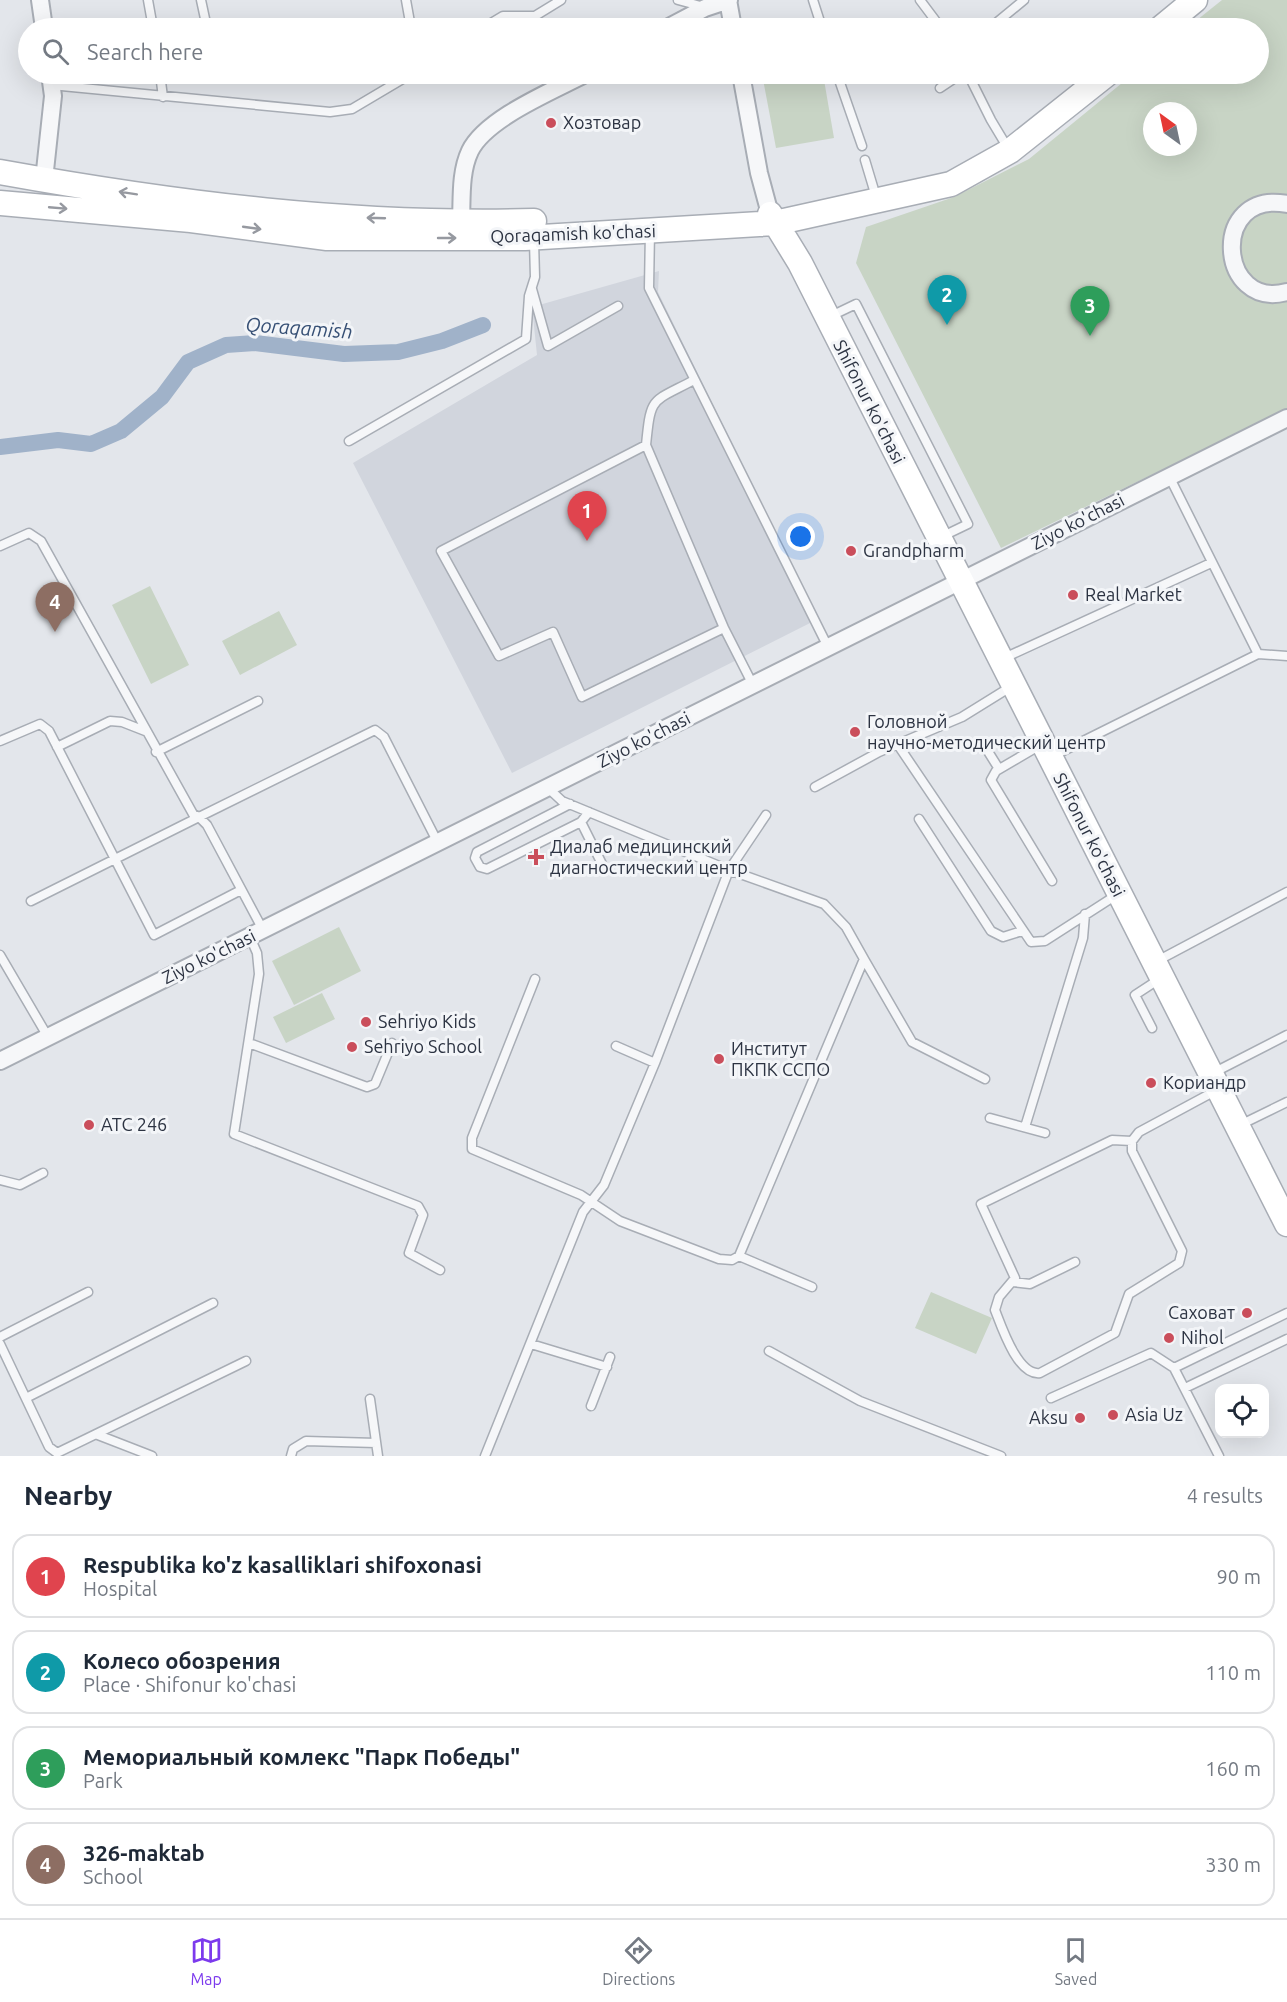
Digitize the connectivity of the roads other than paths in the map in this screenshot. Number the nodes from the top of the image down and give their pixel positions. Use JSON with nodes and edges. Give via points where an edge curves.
{"nodes":[{"id":1,"x":40,"y":0,"type":"edge"},
{"id":2,"x":148,"y":0,"type":"edge"},
{"id":3,"x":201,"y":0,"type":"edge"},
{"id":4,"x":406,"y":0,"type":"edge"},
{"id":5,"x":561,"y":0,"type":"edge"},
{"id":6,"x":678,"y":0,"type":"edge"},
{"id":7,"x":728,"y":0,"type":"edge"},
{"id":8,"x":813,"y":0,"type":"edge"},
{"id":9,"x":920,"y":0,"type":"edge"},
{"id":10,"x":1024,"y":0,"type":"edge"},
{"id":11,"x":1181,"y":0,"type":"edge"},
{"id":12,"x":1195,"y":0,"type":"edge"},
{"id":13,"x":705,"y":8,"type":"junction"},
{"id":14,"x":43,"y":18,"type":"edge"},
{"id":15,"x":151,"y":18,"type":"edge"},
{"id":16,"x":205,"y":18,"type":"edge"},
{"id":17,"x":409,"y":18,"type":"edge"},
{"id":18,"x":500,"y":18,"type":"edge"},
{"id":19,"x":686,"y":18,"type":"edge"},
{"id":20,"x":732,"y":18,"type":"edge"},
{"id":21,"x":819,"y":18,"type":"edge"},
{"id":22,"x":934,"y":18,"type":"edge"},
{"id":23,"x":1002,"y":18,"type":"edge"},
{"id":24,"x":1159,"y":18,"type":"edge"},
{"id":25,"x":1173,"y":18,"type":"edge"},
{"id":26,"x":51,"y":84,"type":"edge"},
{"id":27,"x":82,"y":84,"type":"edge"},
{"id":28,"x":161,"y":84,"type":"edge"},
{"id":29,"x":394,"y":84,"type":"edge"},
{"id":30,"x":567,"y":84,"type":"edge"},
{"id":31,"x":743,"y":84,"type":"edge"},
{"id":32,"x":840,"y":84,"type":"edge"},
{"id":33,"x":946,"y":84,"type":"edge"},
{"id":34,"x":973,"y":84,"type":"edge"},
{"id":35,"x":1082,"y":84,"type":"edge"},
{"id":36,"x":1093,"y":84,"type":"edge"},
{"id":37,"x":940,"y":88,"type":"dead end"},
{"id":38,"x":163,"y":97,"type":"junction"},
{"id":39,"x":862,"y":146,"type":"dead end"},
{"id":40,"x":1008,"y":147,"type":"junction"},
{"id":41,"x":866,"y":160,"type":"dead end"},
{"id":42,"x":0,"y":172,"type":"edge"},
{"id":43,"x":44,"y":180,"type":"junction"},
{"id":44,"x":877,"y":199,"type":"junction"},
{"id":45,"x":0,"y":203,"type":"edge"},
{"id":46,"x":1287,"y":204,"type":"edge"},
{"id":47,"x":813,"y":212,"type":"junction"},
{"id":48,"x":773,"y":219,"type":"junction"},
{"id":49,"x":466,"y":220,"type":"junction"},
{"id":50,"x":529,"y":229,"type":"junction"},
{"id":51,"x":650,"y":231,"type":"junction"},
{"id":52,"x":795,"y":254,"type":"junction"},
{"id":53,"x":532,"y":289,"type":"junction"},
{"id":54,"x":1287,"y":292,"type":"edge"},
{"id":55,"x":618,"y":306,"type":"dead end"},
{"id":56,"x":827,"y":318,"type":"junction"},
{"id":57,"x":694,"y":380,"type":"junction"},
{"id":58,"x":1287,"y":418,"type":"edge"},
{"id":59,"x":349,"y":441,"type":"dead end"},
{"id":60,"x":646,"y":445,"type":"junction"},
{"id":61,"x":1169,"y":477,"type":"junction"},
{"id":62,"x":938,"y":539,"type":"junction"},
{"id":63,"x":0,"y":546,"type":"edge"},
{"id":64,"x":1211,"y":563,"type":"junction"},
{"id":65,"x":960,"y":581,"type":"junction"},
{"id":66,"x":724,"y":628,"type":"junction"},
{"id":67,"x":828,"y":647,"type":"junction"},
{"id":68,"x":1258,"y":654,"type":"junction"},
{"id":69,"x":1287,"y":656,"type":"edge"},
{"id":70,"x":999,"y":660,"type":"junction"},
{"id":71,"x":753,"y":685,"type":"junction"},
{"id":72,"x":1012,"y":686,"type":"junction"},
{"id":73,"x":258,"y":701,"type":"dead end"},
{"id":74,"x":145,"y":731,"type":"junction"},
{"id":75,"x":0,"y":741,"type":"edge"},
{"id":76,"x":898,"y":745,"type":"junction"},
{"id":77,"x":984,"y":746,"type":"dead end"},
{"id":78,"x":57,"y":747,"type":"junction"},
{"id":79,"x":1046,"y":751,"type":"junction"},
{"id":80,"x":156,"y":752,"type":"junction"},
{"id":81,"x":999,"y":769,"type":"junction"},
{"id":82,"x":815,"y":787,"type":"dead end"},
{"id":83,"x":548,"y":788,"type":"junction"},
{"id":84,"x":570,"y":804,"type":"junction"},
{"id":85,"x":589,"y":812,"type":"junction"},
{"id":86,"x":766,"y":815,"type":"dead end"},
{"id":87,"x":199,"y":817,"type":"junction"},
{"id":88,"x":919,"y":819,"type":"dead end"},
{"id":89,"x":581,"y":822,"type":"junction"},
{"id":90,"x":438,"y":843,"type":"junction"},
{"id":91,"x":114,"y":861,"type":"junction"},
{"id":92,"x":603,"y":866,"type":"dead end"},
{"id":93,"x":729,"y":870,"type":"junction"},
{"id":94,"x":1052,"y":881,"type":"dead end"},
{"id":95,"x":241,"y":890,"type":"junction"},
{"id":96,"x":1287,"y":892,"type":"edge"},
{"id":97,"x":1119,"y":894,"type":"junction"},
{"id":98,"x":32,"y":901,"type":"dead end"},
{"id":99,"x":1085,"y":914,"type":"junction"},
{"id":100,"x":1022,"y":931,"type":"junction"},
{"id":101,"x":256,"y":934,"type":"junction"},
{"id":102,"x":0,"y":955,"type":"edge"},
{"id":103,"x":864,"y":958,"type":"junction"},
{"id":104,"x":1158,"y":970,"type":"junction"},
{"id":105,"x":535,"y":980,"type":"dead end"},
{"id":106,"x":1152,"y":1029,"type":"dead end"},
{"id":107,"x":1287,"y":1035,"type":"edge"},
{"id":108,"x":48,"y":1037,"type":"junction"},
{"id":109,"x":249,"y":1043,"type":"junction"},
{"id":110,"x":392,"y":1043,"type":"dead end"},
{"id":111,"x":616,"y":1046,"type":"dead end"},
{"id":112,"x":0,"y":1061,"type":"edge"},
{"id":113,"x":655,"y":1063,"type":"junction"},
{"id":114,"x":985,"y":1079,"type":"dead end"},
{"id":115,"x":1214,"y":1082,"type":"junction"},
{"id":116,"x":1287,"y":1102,"type":"edge"},
{"id":117,"x":990,"y":1118,"type":"dead end"},
{"id":118,"x":1237,"y":1126,"type":"junction"},
{"id":119,"x":1025,"y":1127,"type":"junction"},
{"id":120,"x":1045,"y":1133,"type":"dead end"},
{"id":121,"x":1131,"y":1141,"type":"junction"},
{"id":122,"x":43,"y":1173,"type":"dead end"},
{"id":123,"x":0,"y":1180,"type":"edge"},
{"id":124,"x":591,"y":1201,"type":"junction"},
{"id":125,"x":1286,"y":1218,"type":"edge"},
{"id":126,"x":739,"y":1256,"type":"junction"},
{"id":127,"x":1075,"y":1262,"type":"dead end"},
{"id":128,"x":440,"y":1270,"type":"dead end"},
{"id":129,"x":1013,"y":1282,"type":"junction"},
{"id":130,"x":812,"y":1287,"type":"dead end"},
{"id":131,"x":88,"y":1292,"type":"dead end"},
{"id":132,"x":213,"y":1304,"type":"dead end"},
{"id":133,"x":1287,"y":1313,"type":"edge"},
{"id":134,"x":0,"y":1337,"type":"edge"},
{"id":135,"x":1287,"y":1339,"type":"edge"},
{"id":136,"x":0,"y":1344,"type":"edge"},
{"id":137,"x":531,"y":1344,"type":"junction"},
{"id":138,"x":769,"y":1351,"type":"dead end"},
{"id":139,"x":610,"y":1357,"type":"dead end"},
{"id":140,"x":246,"y":1361,"type":"dead end"},
{"id":141,"x":607,"y":1367,"type":"junction"},
{"id":142,"x":1174,"y":1368,"type":"junction"},
{"id":143,"x":1185,"y":1389,"type":"junction"},
{"id":144,"x":26,"y":1398,"type":"junction"},
{"id":145,"x":1051,"y":1398,"type":"dead end"},
{"id":146,"x":370,"y":1399,"type":"dead end"},
{"id":147,"x":591,"y":1406,"type":"dead end"},
{"id":148,"x":98,"y":1435,"type":"junction"},
{"id":149,"x":376,"y":1443,"type":"junction"},
{"id":150,"x":990,"y":1454,"type":"edge"},
{"id":151,"x":152,"y":1456,"type":"edge"},
{"id":152,"x":291,"y":1456,"type":"edge"},
{"id":153,"x":378,"y":1456,"type":"edge"},
{"id":154,"x":485,"y":1456,"type":"edge"},
{"id":155,"x":1001,"y":1456,"type":"edge"},
{"id":156,"x":1219,"y":1456,"type":"edge"}],
"edges":[{"from":1,"to":14,"type":"street"},
{"from":2,"to":15,"type":"lane"},
{"from":3,"to":16,"type":"lane"},
{"from":4,"to":17,"type":"lane"},
{"from":5,"to":18,"type":"lane","via":[[535,16]]},
{"from":6,"to":13,"type":"lane"},
{"from":7,"to":13,"type":"street"},
{"from":7,"to":20,"type":"street"},
{"from":8,"to":21,"type":"lane"},
{"from":9,"to":22,"type":"lane"},
{"from":10,"to":23,"type":"lane"},
{"from":11,"to":24,"type":"main road"},
{"from":12,"to":25,"type":"main road"},
{"from":13,"to":19,"type":"street"},
{"from":26,"to":43,"type":"street"},
{"from":27,"to":38,"type":"lane"},
{"from":28,"to":38,"type":"lane"},
{"from":29,"to":38,"type":"lane","via":[[351,110],[330,112]]},
{"from":30,"to":49,"type":"street","via":[[485,131],[470,150],[464,170]]},
{"from":31,"to":48,"type":"street","via":[[759,173]]},
{"from":32,"to":39,"type":"lane"},
{"from":33,"to":37,"type":"lane"},
{"from":34,"to":40,"type":"lane"},
{"from":35,"to":40,"type":"main road","name":"Qoraqamish ko'chasi"},
{"from":36,"to":40,"type":"main road","name":"Qoraqamish ko'chasi"},
{"from":40,"to":44,"type":"main road","name":"Qoraqamish ko'chasi","via":[[951,184]]},
{"from":41,"to":44,"type":"lane"},
{"from":42,"to":43,"type":"main road","name":"Qoraqamish ko'chasi"},
{"from":49,"to":43,"type":"main road","name":"Qoraqamish ko'chasi","one_way":true,"via":[[302,216]]},
{"from":44,"to":47,"type":"main road","name":"Qoraqamish ko'chasi"},
{"from":45,"to":50,"type":"main road","name":"Qoraqamish ko'chasi","one_way":true,"via":[[191,220],[327,238]]},
{"from":46,"to":54,"type":"street","via":[[1262,204],[1249,211],[1235,229],[1230,250],[1233,265],[1253,287],[1267,293]]},
{"from":47,"to":48,"type":"main road","name":"Qoraqamish ko'chasi"},
{"from":47,"to":52,"type":"main road"},
{"from":48,"to":50,"type":"main road","name":"Qoraqamish ko'chasi"},
{"from":48,"to":51,"type":"main road","name":"Qoraqamish ko'chasi"},
{"from":48,"to":52,"type":"main road","name":"Shifonur ko'chasi"},
{"from":49,"to":50,"type":"main road","name":"Qoraqamish ko'chasi"},
{"from":50,"to":51,"type":"main road","name":"Qoraqamish ko'chasi"},
{"from":50,"to":53,"type":"lane","via":[[535,278]]},
{"from":51,"to":57,"type":"lane","via":[[649,288]]},
{"from":52,"to":56,"type":"main road","name":"Shifonur ko'chasi"},
{"from":53,"to":55,"type":"lane","via":[[548,346]]},
{"from":53,"to":59,"type":"lane","via":[[525,339]]},
{"from":56,"to":62,"type":"main road","name":"Shifonur ko'chasi"},
{"from":56,"to":62,"type":"lane","via":[[855,304],[968,524]]},
{"from":57,"to":60,"type":"lane","via":[[655,401],[650,409]]},
{"from":57,"to":67,"type":"lane"},
{"from":58,"to":61,"type":"street","name":"Ziyo ko'chasi","via":[[1267,423]]},
{"from":60,"to":66,"type":"lane"},
{"from":60,"to":66,"type":"lane","via":[[441,551],[499,656],[553,632],[582,697]]},
{"from":61,"to":64,"type":"lane"},
{"from":61,"to":65,"type":"street","name":"Ziyo ko'chasi"},
{"from":62,"to":65,"type":"main road","name":"Shifonur ko'chasi"},
{"from":63,"to":74,"type":"lane","via":[[29,533],[41,541]]},
{"from":64,"to":68,"type":"lane"},
{"from":64,"to":70,"type":"lane"},
{"from":65,"to":67,"type":"street","name":"Ziyo ko'chasi"},
{"from":65,"to":70,"type":"main road","name":"Shifonur ko'chasi"},
{"from":66,"to":71,"type":"lane"},
{"from":67,"to":71,"type":"street","name":"Ziyo ko'chasi"},
{"from":68,"to":69,"type":"lane"},
{"from":68,"to":79,"type":"lane"},
{"from":70,"to":72,"type":"main road","name":"Shifonur ko'chasi"},
{"from":71,"to":83,"type":"street","name":"Ziyo ko'chasi"},
{"from":72,"to":76,"type":"lane","via":[[962,717]]},
{"from":72,"to":79,"type":"main road","name":"Shifonur ko'chasi"},
{"from":73,"to":80,"type":"lane"},
{"from":74,"to":78,"type":"lane","via":[[110,721]]},
{"from":74,"to":80,"type":"lane"},
{"from":75,"to":78,"type":"lane","via":[[40,724],[49,731]]},
{"from":76,"to":82,"type":"lane"},
{"from":76,"to":100,"type":"lane"},
{"from":77,"to":81,"type":"lane"},
{"from":78,"to":91,"type":"lane"},
{"from":79,"to":81,"type":"lane"},
{"from":79,"to":97,"type":"main road","name":"Shifonur ko'chasi"},
{"from":80,"to":87,"type":"lane","via":[[189,809]]},
{"from":81,"to":94,"type":"lane","via":[[993,774],[992,783]]},
{"from":83,"to":84,"type":"lane"},
{"from":83,"to":90,"type":"street","name":"Ziyo ko'chasi"},
{"from":84,"to":85,"type":"lane"},
{"from":84,"to":89,"type":"lane","via":[[477,852],[475,858],[480,867],[487,869]]},
{"from":85,"to":89,"type":"lane"},
{"from":85,"to":93,"type":"lane"},
{"from":86,"to":93,"type":"lane"},
{"from":87,"to":90,"type":"lane","via":[[375,730],[384,737]]},
{"from":87,"to":91,"type":"lane"},
{"from":87,"to":95,"type":"lane"},
{"from":88,"to":100,"type":"lane","via":[[991,931],[1003,937]]},
{"from":89,"to":92,"type":"lane"},
{"from":90,"to":101,"type":"street","name":"Ziyo ko'chasi"},
{"from":91,"to":95,"type":"lane","via":[[154,935]]},
{"from":91,"to":98,"type":"lane"},
{"from":93,"to":103,"type":"lane","via":[[824,904],[846,927]]},
{"from":93,"to":113,"type":"lane"},
{"from":95,"to":101,"type":"lane"},
{"from":96,"to":104,"type":"lane"},
{"from":97,"to":99,"type":"lane"},
{"from":97,"to":104,"type":"main road","name":"Shifonur ko'chasi"},
{"from":99,"to":100,"type":"lane","via":[[1037,944]]},
{"from":99,"to":119,"type":"lane","via":[[1083,938]]},
{"from":101,"to":108,"type":"street","name":"Ziyo ko'chasi"},
{"from":101,"to":109,"type":"lane","via":[[259,974]]},
{"from":102,"to":108,"type":"lane"},
{"from":103,"to":114,"type":"lane","via":[[912,1042]]},
{"from":103,"to":126,"type":"lane"},
{"from":104,"to":106,"type":"lane","via":[[1135,995]]},
{"from":104,"to":115,"type":"main road","name":"Shifonur ko'chasi"},
{"from":105,"to":124,"type":"lane","via":[[472,1138],[472,1149]]},
{"from":107,"to":115,"type":"lane"},
{"from":108,"to":112,"type":"street","name":"Ziyo ko'chasi"},
{"from":109,"to":110,"type":"lane","via":[[367,1088],[375,1084]]},
{"from":109,"to":128,"type":"lane","via":[[234,1134],[418,1206],[423,1215],[409,1253]]},
{"from":111,"to":113,"type":"lane"},
{"from":113,"to":124,"type":"lane","via":[[604,1185]]},
{"from":115,"to":118,"type":"main road","name":"Shifonur ko'chasi"},
{"from":115,"to":121,"type":"lane","via":[[1138,1132]]},
{"from":116,"to":118,"type":"lane"},
{"from":117,"to":119,"type":"lane"},
{"from":118,"to":125,"type":"main road","name":"Shifonur ko'chasi"},
{"from":119,"to":120,"type":"lane"},
{"from":121,"to":129,"type":"lane","via":[[1112,1140],[981,1204],[1014,1274]]},
{"from":121,"to":129,"type":"lane","via":[[1132,1151],[1182,1251],[1179,1263],[1129,1294],[1115,1333],[1034,1374],[1021,1366],[995,1310],[999,1297]]},
{"from":122,"to":123,"type":"lane","via":[[20,1185]]},
{"from":124,"to":126,"type":"lane","via":[[620,1221],[719,1259]]},
{"from":124,"to":137,"type":"lane","via":[[583,1212]]},
{"from":126,"to":130,"type":"lane"},
{"from":127,"to":129,"type":"lane","via":[[1029,1284]]},
{"from":131,"to":134,"type":"lane"},
{"from":132,"to":144,"type":"lane"},
{"from":133,"to":142,"type":"lane"},
{"from":135,"to":143,"type":"lane"},
{"from":136,"to":144,"type":"lane"},
{"from":137,"to":141,"type":"lane"},
{"from":137,"to":154,"type":"lane"},
{"from":138,"to":150,"type":"lane","via":[[860,1401]]},
{"from":139,"to":141,"type":"lane"},
{"from":140,"to":148,"type":"lane"},
{"from":141,"to":147,"type":"lane"},
{"from":142,"to":143,"type":"lane"},
{"from":142,"to":145,"type":"lane","via":[[1147,1353]]},
{"from":143,"to":156,"type":"lane"},
{"from":144,"to":148,"type":"lane","via":[[52,1451],[61,1452]]},
{"from":146,"to":149,"type":"lane"},
{"from":148,"to":151,"type":"lane"},
{"from":149,"to":152,"type":"lane","via":[[306,1441],[293,1449]]},
{"from":149,"to":153,"type":"lane"},
{"from":150,"to":155,"type":"lane"}]}
